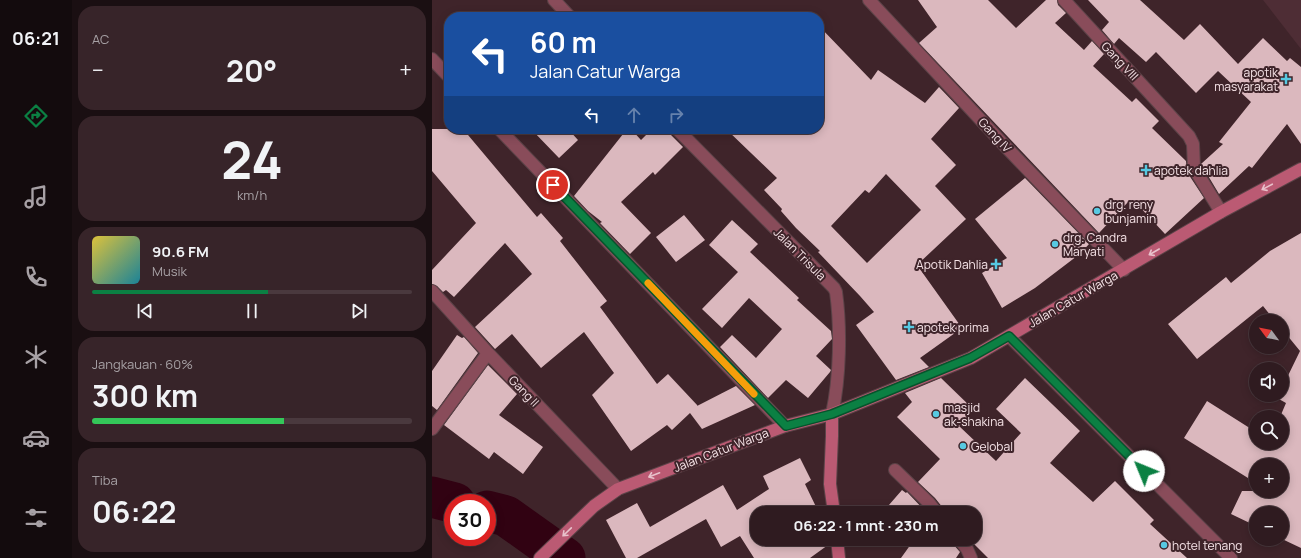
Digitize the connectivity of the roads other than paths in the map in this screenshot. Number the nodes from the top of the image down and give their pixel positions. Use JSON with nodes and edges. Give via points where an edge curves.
{"nodes":[{"id":1,"x":554,"y":0,"type":"edge"},
{"id":2,"x":869,"y":0,"type":"edge"},
{"id":3,"x":1064,"y":0,"type":"edge"},
{"id":4,"x":565,"y":12,"type":"edge"},
{"id":5,"x":432,"y":59,"type":"edge"},
{"id":6,"x":444,"y":72,"type":"edge"},
{"id":7,"x":504,"y":134,"type":"edge"},
{"id":8,"x":682,"y":134,"type":"edge"},
{"id":9,"x":1301,"y":169,"type":"edge"},
{"id":10,"x":1221,"y":212,"type":"junction"},
{"id":11,"x":1124,"y":270,"type":"junction"},
{"id":12,"x":432,"y":291,"type":"edge"},
{"id":13,"x":1009,"y":336,"type":"junction"},
{"id":14,"x":488,"y":353,"type":"junction"},
{"id":15,"x":832,"y":414,"type":"junction"},
{"id":16,"x":786,"y":426,"type":"junction"},
{"id":17,"x":432,"y":429,"type":"edge"},
{"id":18,"x":895,"y":470,"type":"dead end"},
{"id":19,"x":618,"y":489,"type":"junction"},
{"id":20,"x":833,"y":506,"type":"edge"},
{"id":21,"x":931,"y":506,"type":"edge"},
{"id":22,"x":838,"y":546,"type":"edge"},
{"id":23,"x":965,"y":546,"type":"edge"},
{"id":24,"x":540,"y":558,"type":"edge"},
{"id":25,"x":839,"y":558,"type":"edge"},
{"id":26,"x":971,"y":558,"type":"edge"},
{"id":27,"x":1231,"y":558,"type":"edge"}],
"edges":[{"from":1,"to":4,"type":"street"},
{"from":2,"to":11,"type":"street","name":"Gang IV"},
{"from":3,"to":10,"type":"street","name":"Gang VIII","via":[[1189,136],[1193,144],[1194,168]]},
{"from":5,"to":6,"type":"street"},
{"from":7,"to":16,"type":"street"},
{"from":8,"to":15,"type":"street","name":"Jalan Trisula","via":[[834,288],[839,346]]},
{"from":9,"to":10,"type":"main road","name":"Jalan Catur Warga","one_way":true},
{"from":10,"to":11,"type":"main road","name":"Jalan Catur Warga","one_way":true},
{"from":11,"to":13,"type":"main road","name":"Jalan Catur Warga"},
{"from":12,"to":14,"type":"street","name":"Gang II"},
{"from":13,"to":15,"type":"main road","name":"Jalan Catur Warga","via":[[970,358]]},
{"from":13,"to":27,"type":"street"},
{"from":14,"to":17,"type":"street"},
{"from":14,"to":19,"type":"street","name":"Gang II"},
{"from":15,"to":16,"type":"main road","name":"Jalan Catur Warga"},
{"from":15,"to":20,"type":"main road","via":[[830,484]]},
{"from":16,"to":19,"type":"main road","name":"Jalan Catur Warga","one_way":true},
{"from":18,"to":21,"type":"street"},
{"from":19,"to":24,"type":"main road","name":"Jalan Catur Warga","one_way":true,"via":[[594,506]]},
{"from":22,"to":25,"type":"main road"},
{"from":23,"to":26,"type":"street"}]}
